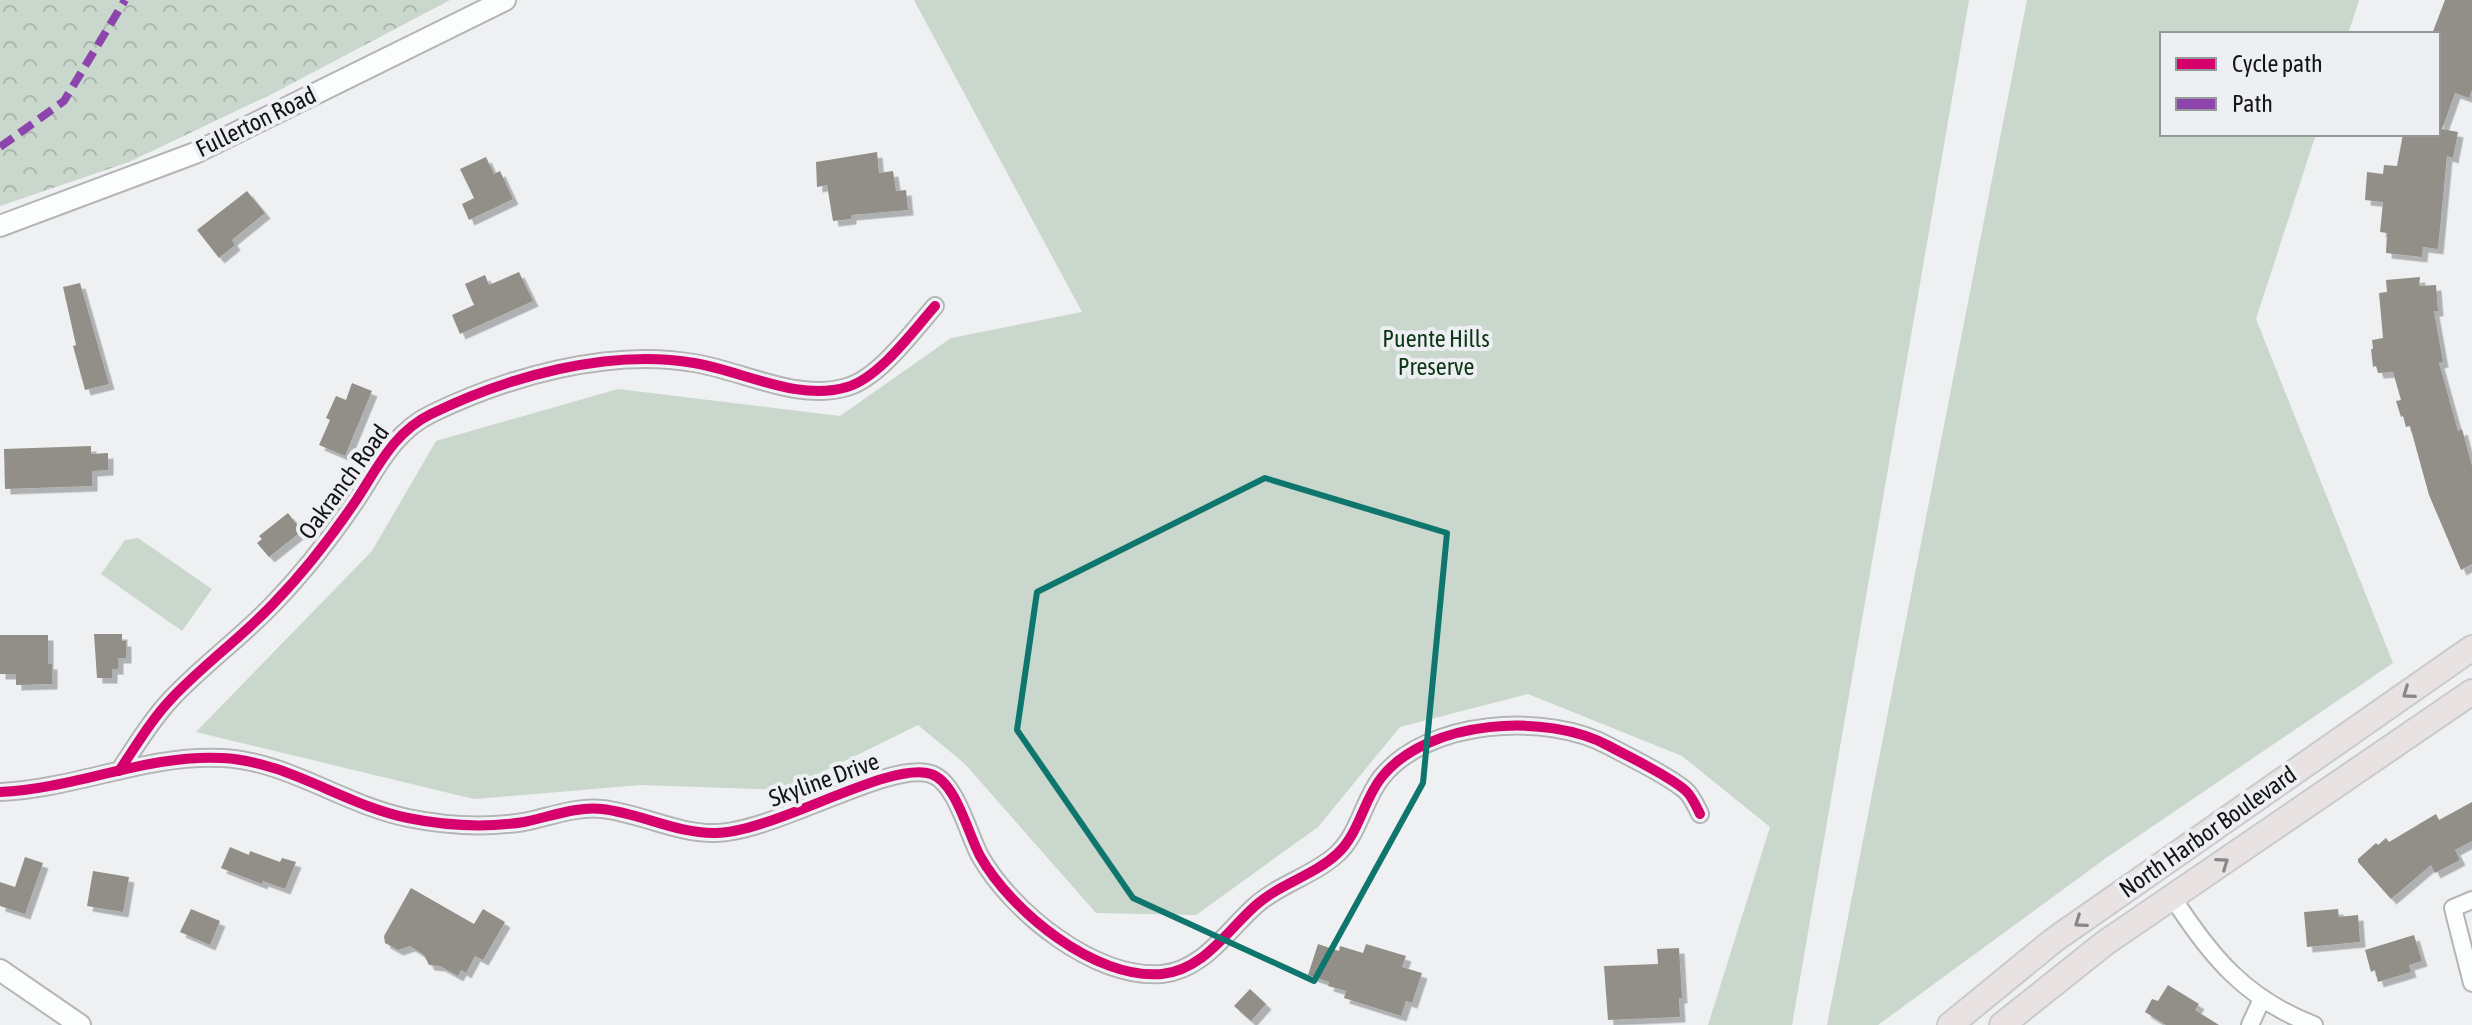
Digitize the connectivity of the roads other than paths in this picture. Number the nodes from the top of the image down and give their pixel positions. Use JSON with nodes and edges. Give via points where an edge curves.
{"nodes":[{"id":1,"x":505,"y":0,"type":"edge"},
{"id":2,"x":0,"y":226,"type":"edge"},
{"id":3,"x":935,"y":306,"type":"dead end"},
{"id":4,"x":2472,"y":648,"type":"edge"},
{"id":5,"x":2472,"y":692,"type":"edge"},
{"id":6,"x":119,"y":771,"type":"junction"},
{"id":7,"x":0,"y":792,"type":"edge"},
{"id":8,"x":2252,"y":801,"type":"junction"},
{"id":9,"x":1700,"y":814,"type":"dead end"},
{"id":10,"x":2173,"y":898,"type":"junction"},
{"id":11,"x":2472,"y":900,"type":"edge"},
{"id":12,"x":0,"y":970,"type":"edge"},
{"id":13,"x":2472,"y":983,"type":"edge"},
{"id":14,"x":2262,"y":999,"type":"junction"},
{"id":15,"x":80,"y":1025,"type":"edge"},
{"id":16,"x":1950,"y":1025,"type":"edge"},
{"id":17,"x":2002,"y":1025,"type":"edge"},
{"id":18,"x":2250,"y":1025,"type":"edge"},
{"id":19,"x":2314,"y":1025,"type":"edge"}],
"edges":[{"from":1,"to":2,"type":"street","name":"Fullerton Road","via":[[195,153]]},
{"from":3,"to":6,"type":"street","name":"Oakranch Road","via":[[873,373],[839,389],[801,390],[693,363],[625,359],[519,381],[420,419],[396,440],[305,570],[167,704]]},
{"from":4,"to":8,"type":"main road","name":"North Harbor Boulevard","one_way":true},
{"from":10,"to":5,"type":"main road","name":"North Harbor Boulevard","one_way":true},
{"from":6,"to":7,"type":"street","name":"Skyline Drive"},
{"from":6,"to":9,"type":"street","name":"Skyline Drive","via":[[229,758],[273,768],[370,808],[441,824],[491,826],[595,809],[714,833],[778,820],[896,775],[925,772],[949,787],[983,861],[1026,911],[1091,958],[1146,974],[1172,972],[1199,960],[1262,900],[1329,860],[1346,844],[1388,770],[1451,735],[1509,726],[1558,729],[1592,738],[1689,792]]},
{"from":8,"to":10,"type":"main road","via":[[2243,826],[2184,863]]},
{"from":8,"to":16,"type":"main road","name":"North Harbor Boulevard","one_way":true,"via":[[2054,940]]},
{"from":10,"to":14,"type":"street","via":[[2220,963]]},
{"from":10,"to":17,"type":"main road","name":"North Harbor Boulevard","via":[[2105,943]]},
{"from":11,"to":13,"type":"street","via":[[2453,908]]},
{"from":12,"to":15,"type":"street"},
{"from":14,"to":18,"type":"street"},
{"from":14,"to":19,"type":"street"}]}
